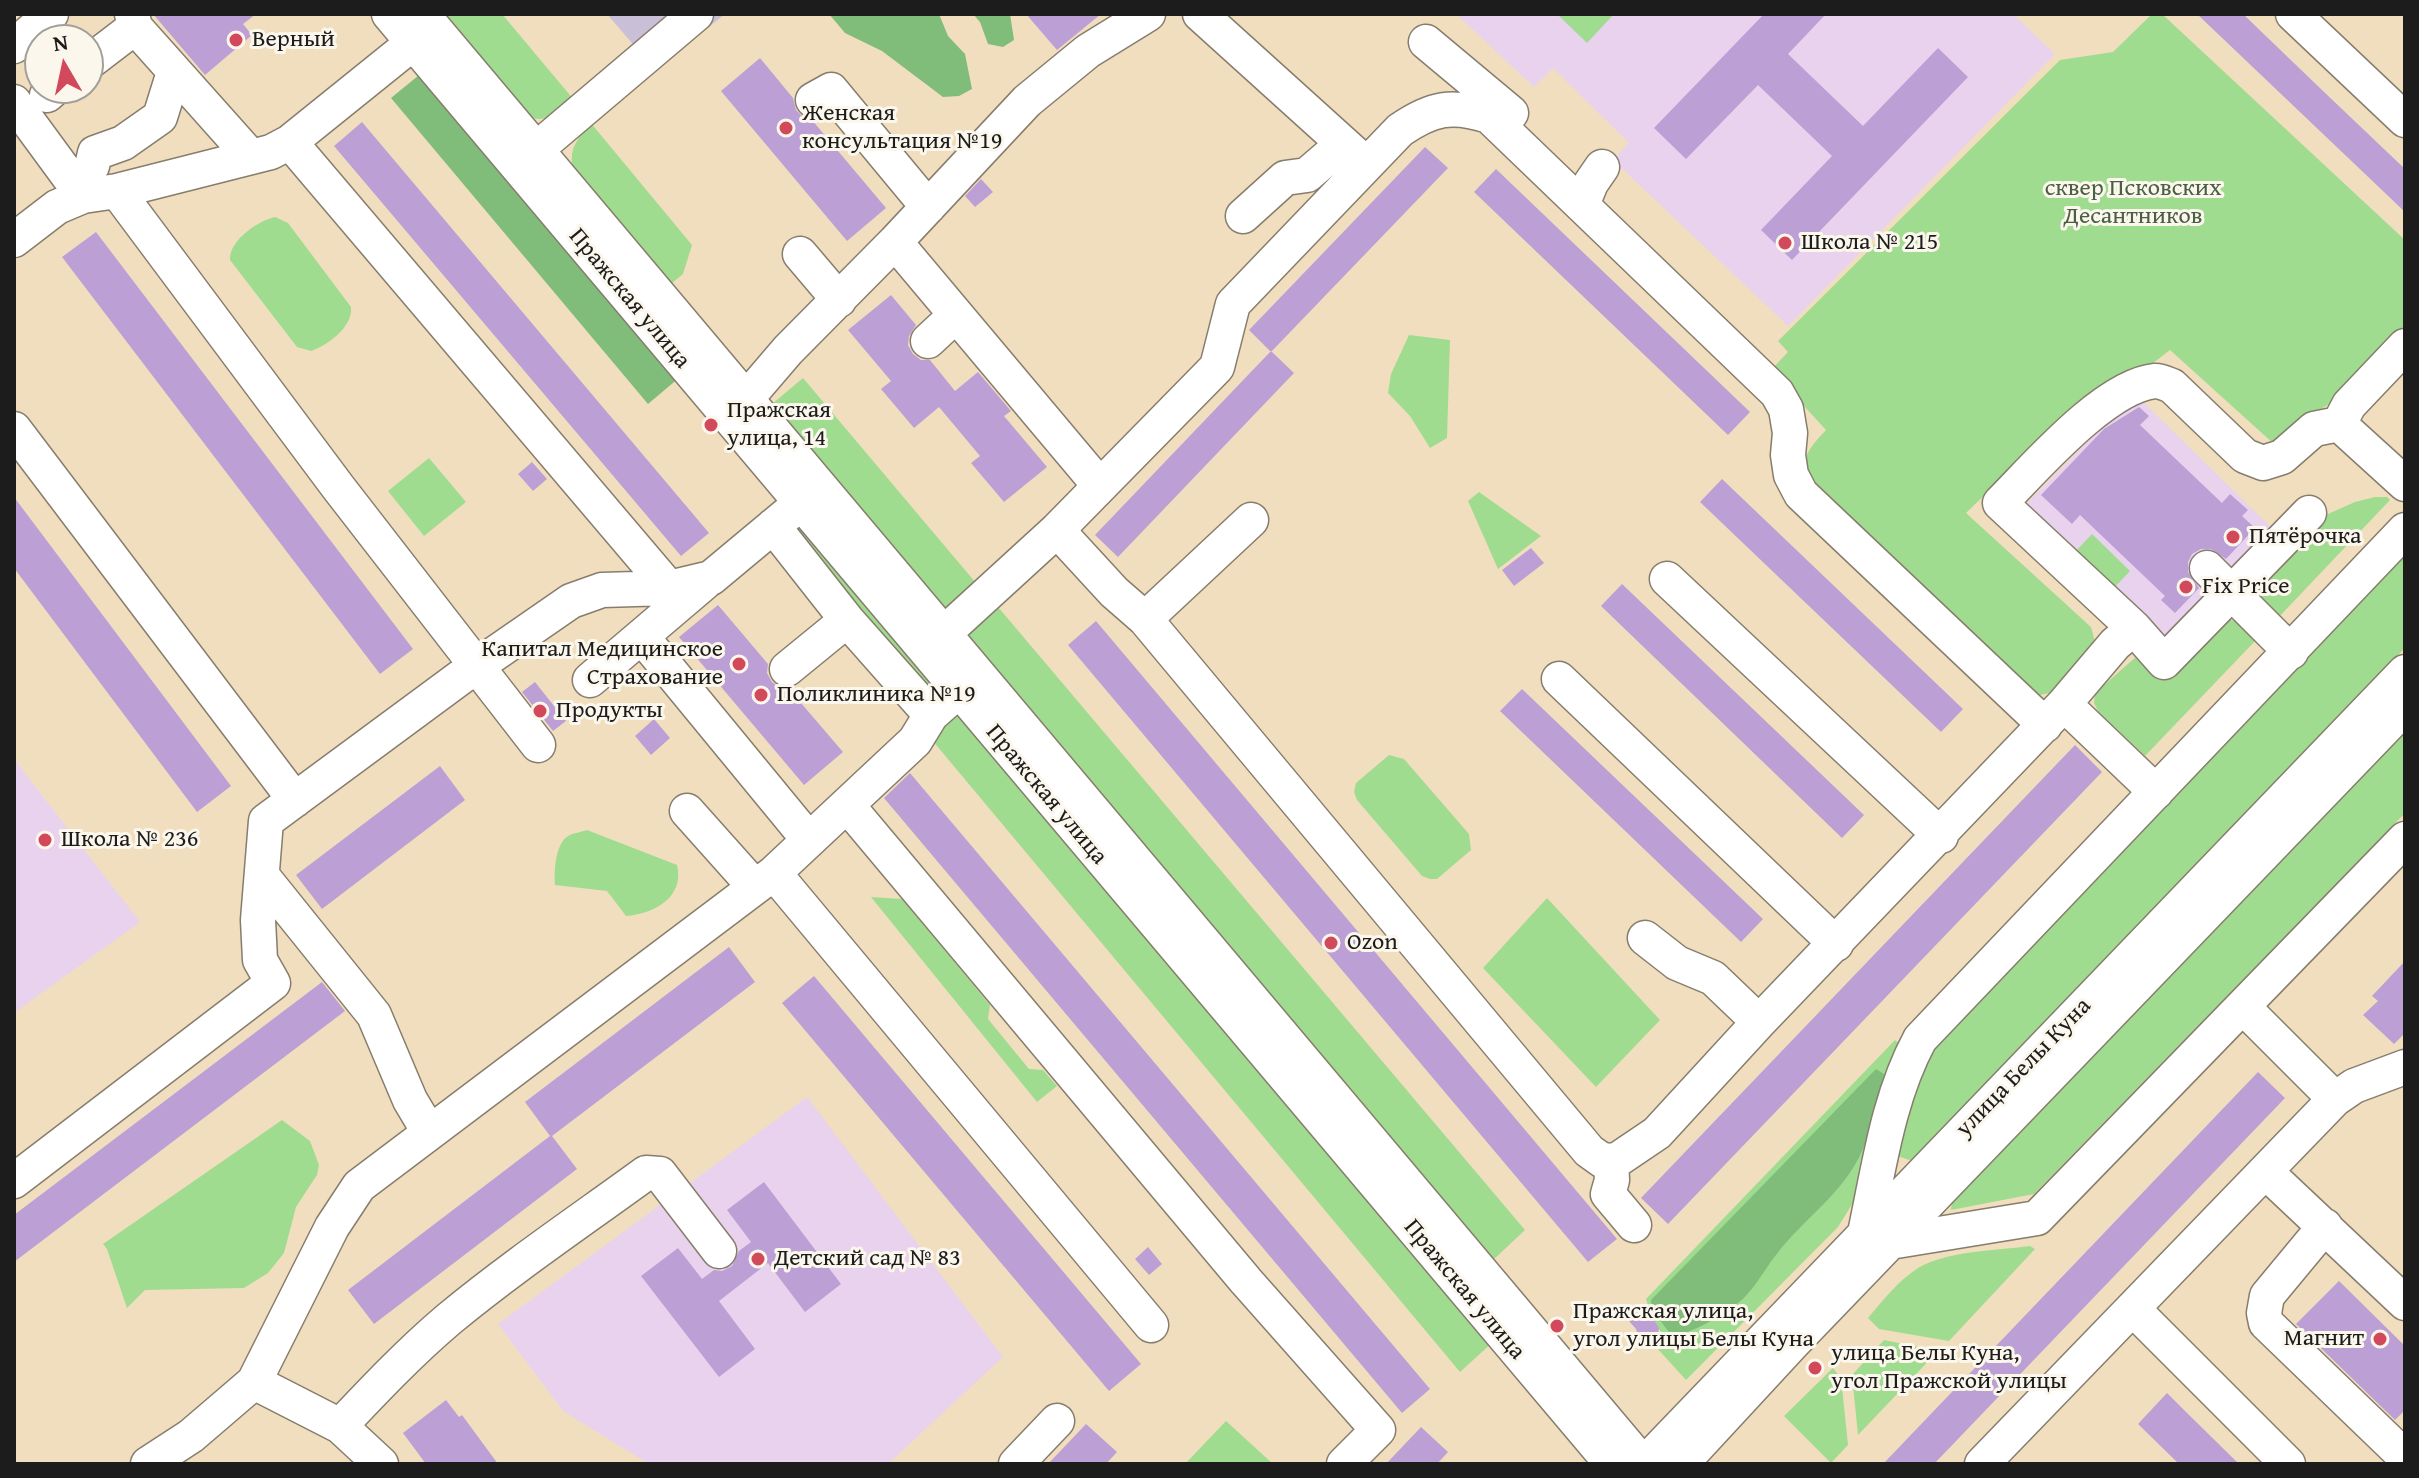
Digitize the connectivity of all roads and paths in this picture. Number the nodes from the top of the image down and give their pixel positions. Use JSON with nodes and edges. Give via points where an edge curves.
{"nodes":[{"id":1,"x":51,"y":14,"type":"edge"},
{"id":2,"x":389,"y":14,"type":"edge"},
{"id":3,"x":696,"y":14,"type":"edge"},
{"id":4,"x":1148,"y":14,"type":"edge"},
{"id":5,"x":1200,"y":14,"type":"edge"},
{"id":6,"x":2293,"y":14,"type":"edge"},
{"id":7,"x":133,"y":21,"type":"edge"},
{"id":8,"x":422,"y":28,"type":"edge"},
{"id":9,"x":1426,"y":42,"type":"dead end"},
{"id":10,"x":14,"y":46,"type":"edge"},
{"id":11,"x":104,"y":48,"type":"edge"},
{"id":12,"x":1460,"y":71,"type":"junction"},
{"id":13,"x":174,"y":72,"type":"junction"},
{"id":14,"x":813,"y":100,"type":"dead end"},
{"id":15,"x":14,"y":102,"type":"edge"},
{"id":16,"x":1423,"y":115,"type":"junction"},
{"id":17,"x":2405,"y":120,"type":"edge"},
{"id":18,"x":1500,"y":126,"type":"junction"},
{"id":19,"x":290,"y":142,"type":"junction"},
{"id":20,"x":1355,"y":154,"type":"junction"},
{"id":21,"x":251,"y":157,"type":"junction"},
{"id":22,"x":527,"y":158,"type":"junction"},
{"id":23,"x":1602,"y":167,"type":"dead end"},
{"id":24,"x":88,"y":181,"type":"junction"},
{"id":25,"x":117,"y":191,"type":"junction"},
{"id":26,"x":1582,"y":205,"type":"junction"},
{"id":27,"x":928,"y":207,"type":"junction"},
{"id":28,"x":1243,"y":216,"type":"dead end"},
{"id":29,"x":14,"y":240,"type":"edge"},
{"id":30,"x":895,"y":242,"type":"junction"},
{"id":31,"x":800,"y":254,"type":"dead end"},
{"id":32,"x":839,"y":300,"type":"junction"},
{"id":33,"x":956,"y":315,"type":"junction"},
{"id":34,"x":928,"y":341,"type":"dead end"},
{"id":35,"x":2405,"y":346,"type":"edge"},
{"id":36,"x":736,"y":407,"type":"junction"},
{"id":37,"x":2339,"y":424,"type":"junction"},
{"id":38,"x":14,"y":429,"type":"edge"},
{"id":39,"x":2405,"y":484,"type":"edge"},
{"id":40,"x":1100,"y":486,"type":"junction"},
{"id":41,"x":810,"y":495,"type":"junction"},
{"id":42,"x":2309,"y":513,"type":"dead end"},
{"id":43,"x":1251,"y":520,"type":"dead end"},
{"id":44,"x":773,"y":526,"type":"junction"},
{"id":45,"x":1057,"y":530,"type":"junction"},
{"id":46,"x":2405,"y":530,"type":"edge"},
{"id":47,"x":2207,"y":568,"type":"dead end"},
{"id":48,"x":711,"y":578,"type":"junction"},
{"id":49,"x":1667,"y":579,"type":"dead end"},
{"id":50,"x":669,"y":588,"type":"junction"},
{"id":51,"x":2231,"y":592,"type":"junction"},
{"id":52,"x":1145,"y":619,"type":"junction"},
{"id":53,"x":847,"y":620,"type":"junction"},
{"id":54,"x":2134,"y":628,"type":"junction"},
{"id":55,"x":642,"y":637,"type":"junction"},
{"id":56,"x":934,"y":643,"type":"junction"},
{"id":57,"x":2291,"y":652,"type":"junction"},
{"id":58,"x":479,"y":666,"type":"junction"},
{"id":59,"x":787,"y":669,"type":"dead end"},
{"id":60,"x":2405,"y":672,"type":"edge"},
{"id":61,"x":1559,"y":679,"type":"dead end"},
{"id":62,"x":590,"y":680,"type":"dead end"},
{"id":63,"x":967,"y":682,"type":"junction"},
{"id":64,"x":2405,"y":707,"type":"edge"},
{"id":65,"x":931,"y":715,"type":"junction"},
{"id":66,"x":2054,"y":715,"type":"junction"},
{"id":67,"x":538,"y":745,"type":"dead end"},
{"id":68,"x":286,"y":790,"type":"junction"},
{"id":69,"x":2156,"y":792,"type":"junction"},
{"id":70,"x":847,"y":805,"type":"junction"},
{"id":71,"x":687,"y":811,"type":"dead end"},
{"id":72,"x":1941,"y":836,"type":"junction"},
{"id":73,"x":2405,"y":839,"type":"edge"},
{"id":74,"x":809,"y":840,"type":"junction"},
{"id":75,"x":764,"y":879,"type":"junction"},
{"id":76,"x":268,"y":900,"type":"junction"},
{"id":77,"x":1645,"y":938,"type":"dead end"},
{"id":78,"x":1836,"y":944,"type":"junction"},
{"id":79,"x":2243,"y":1007,"type":"junction"},
{"id":80,"x":1759,"y":1022,"type":"junction"},
{"id":81,"x":2405,"y":1067,"type":"edge"},
{"id":82,"x":2335,"y":1099,"type":"junction"},
{"id":83,"x":429,"y":1132,"type":"junction"},
{"id":84,"x":1611,"y":1161,"type":"junction"},
{"id":85,"x":2266,"y":1172,"type":"junction"},
{"id":86,"x":14,"y":1181,"type":"edge"},
{"id":87,"x":1634,"y":1225,"type":"dead end"},
{"id":88,"x":2325,"y":1226,"type":"junction"},
{"id":89,"x":1878,"y":1238,"type":"junction"},
{"id":90,"x":719,"y":1251,"type":"dead end"},
{"id":91,"x":2405,"y":1303,"type":"edge"},
{"id":92,"x":2133,"y":1309,"type":"junction"},
{"id":93,"x":1151,"y":1325,"type":"dead end"},
{"id":94,"x":254,"y":1382,"type":"junction"},
{"id":95,"x":1057,"y":1421,"type":"dead end"},
{"id":96,"x":340,"y":1426,"type":"junction"},
{"id":97,"x":2405,"y":1457,"type":"edge"},
{"id":98,"x":148,"y":1464,"type":"edge"},
{"id":99,"x":381,"y":1464,"type":"edge"},
{"id":100,"x":1016,"y":1464,"type":"edge"},
{"id":101,"x":1344,"y":1464,"type":"edge"},
{"id":102,"x":1612,"y":1464,"type":"edge"},
{"id":103,"x":1644,"y":1464,"type":"edge"},
{"id":104,"x":1681,"y":1464,"type":"edge"},
{"id":105,"x":1982,"y":1464,"type":"edge"},
{"id":106,"x":2288,"y":1464,"type":"edge"}],
"edges":[{"from":1,"to":10,"type":"street"},
{"from":2,"to":8,"type":"street","name":"Пражская улица"},
{"from":3,"to":22,"type":"street"},
{"from":4,"to":27,"type":"street","via":[[1050,80]]},
{"from":5,"to":20,"type":"street"},
{"from":6,"to":17,"type":"street"},
{"from":7,"to":11,"type":"street"},
{"from":7,"to":13,"type":"street"},
{"from":8,"to":19,"type":"street"},
{"from":8,"to":22,"type":"street","name":"Пражская улица"},
{"from":9,"to":12,"type":"street"},
{"from":12,"to":16,"type":"street"},
{"from":12,"to":18,"type":"street","via":[[1511,113]]},
{"from":13,"to":21,"type":"street"},
{"from":13,"to":24,"type":"street","via":[[160,117],[123,143],[95,153]]},
{"from":14,"to":27,"type":"street","via":[[831,90]]},
{"from":15,"to":24,"type":"street"},
{"from":16,"to":18,"type":"street","via":[[1467,109]]},
{"from":16,"to":20,"type":"street"},
{"from":18,"to":26,"type":"street"},
{"from":19,"to":21,"type":"street"},
{"from":19,"to":50,"type":"street","via":[[552,463]]},
{"from":20,"to":28,"type":"street","via":[[1307,175],[1285,178]]},
{"from":20,"to":40,"type":"street","via":[[1233,304],[1217,367]]},
{"from":21,"to":25,"type":"street"},
{"from":22,"to":36,"type":"street","name":"Пражская улица"},
{"from":23,"to":26,"type":"street"},
{"from":24,"to":25,"type":"street"},
{"from":24,"to":29,"type":"street"},
{"from":25,"to":58,"type":"street"},
{"from":26,"to":66,"type":"street","via":[[1777,393],[1786,409],[1791,475],[1801,494]]},
{"from":27,"to":30,"type":"street"},
{"from":30,"to":32,"type":"street"},
{"from":30,"to":33,"type":"street"},
{"from":31,"to":32,"type":"street"},
{"from":32,"to":36,"type":"street"},
{"from":33,"to":34,"type":"street"},
{"from":33,"to":40,"type":"street"},
{"from":35,"to":37,"type":"street","via":[[2349,405]]},
{"from":36,"to":41,"type":"street","name":"Пражская улица"},
{"from":37,"to":39,"type":"street"},
{"from":37,"to":54,"type":"street","via":[[2314,429],[2282,457],[2263,463],[2245,456],[2172,386],[2158,381],[2086,416],[2000,503]]},
{"from":38,"to":68,"type":"street"},
{"from":40,"to":45,"type":"street"},
{"from":41,"to":44,"type":"street"},
{"from":41,"to":56,"type":"street","name":"Пражская улица"},
{"from":42,"to":51,"type":"street"},
{"from":43,"to":52,"type":"street"},
{"from":44,"to":48,"type":"street"},
{"from":44,"to":53,"type":"street"},
{"from":45,"to":52,"type":"street"},
{"from":45,"to":56,"type":"street"},
{"from":46,"to":57,"type":"street"},
{"from":47,"to":51,"type":"street"},
{"from":48,"to":50,"type":"street"},
{"from":48,"to":55,"type":"street"},
{"from":49,"to":72,"type":"street"},
{"from":50,"to":58,"type":"street","via":[[602,590],[581,596],[567,615]]},
{"from":51,"to":54,"type":"street","via":[[2164,662]]},
{"from":51,"to":57,"type":"street"},
{"from":52,"to":84,"type":"street","via":[[1589,1151]]},
{"from":53,"to":59,"type":"street"},
{"from":53,"to":65,"type":"street"},
{"from":54,"to":66,"type":"street"},
{"from":55,"to":62,"type":"street"},
{"from":55,"to":74,"type":"street"},
{"from":56,"to":63,"type":"street","name":"Пражская улица"},
{"from":57,"to":69,"type":"street"},
{"from":58,"to":67,"type":"street"},
{"from":58,"to":68,"type":"street"},
{"from":60,"to":89,"type":"street","name":"улица Белы Куна"},
{"from":61,"to":78,"type":"street"},
{"from":63,"to":65,"type":"street"},
{"from":63,"to":102,"type":"street","name":"Пражская улица"},
{"from":63,"to":103,"type":"street","name":"Пражская улица"},
{"from":64,"to":89,"type":"street","name":"улица Белы Куна"},
{"from":65,"to":70,"type":"street","via":[[915,741]]},
{"from":66,"to":69,"type":"street"},
{"from":66,"to":72,"type":"street"},
{"from":68,"to":76,"type":"street","via":[[269,802]]},
{"from":69,"to":89,"type":"street","via":[[1920,1039],[1897,1090]]},
{"from":70,"to":74,"type":"street"},
{"from":70,"to":101,"type":"street","via":[[1246,1281],[1378,1430]]},
{"from":71,"to":75,"type":"street"},
{"from":72,"to":78,"type":"street"},
{"from":73,"to":79,"type":"street"},
{"from":74,"to":75,"type":"street"},
{"from":75,"to":83,"type":"street"},
{"from":75,"to":93,"type":"street","via":[[1126,1278]]},
{"from":76,"to":83,"type":"street","via":[[374,1015]]},
{"from":76,"to":86,"type":"street","via":[[260,960],[273,983]]},
{"from":77,"to":80,"type":"street","via":[[1673,971],[1713,978]]},
{"from":78,"to":80,"type":"street"},
{"from":79,"to":82,"type":"street"},
{"from":79,"to":89,"type":"street","via":[[2037,1218]]},
{"from":80,"to":84,"type":"street","via":[[1657,1133]]},
{"from":81,"to":82,"type":"street"},
{"from":82,"to":85,"type":"street"},
{"from":83,"to":94,"type":"street","via":[[351,1197]]},
{"from":84,"to":87,"type":"street","via":[[1608,1194]]},
{"from":85,"to":88,"type":"street"},
{"from":85,"to":92,"type":"street"},
{"from":88,"to":91,"type":"street"},
{"from":88,"to":97,"type":"street","via":[[2267,1296],[2266,1323]]},
{"from":89,"to":103,"type":"street","name":"улица Белы Куна"},
{"from":89,"to":104,"type":"street","name":"улица Белы Куна"},
{"from":90,"to":96,"type":"street","via":[[660,1174],[646,1173],[447,1321]]},
{"from":92,"to":105,"type":"street"},
{"from":92,"to":106,"type":"street"},
{"from":94,"to":96,"type":"street"},
{"from":94,"to":98,"type":"street","via":[[191,1436]]},
{"from":95,"to":100,"type":"street"},
{"from":96,"to":99,"type":"street"}]}
